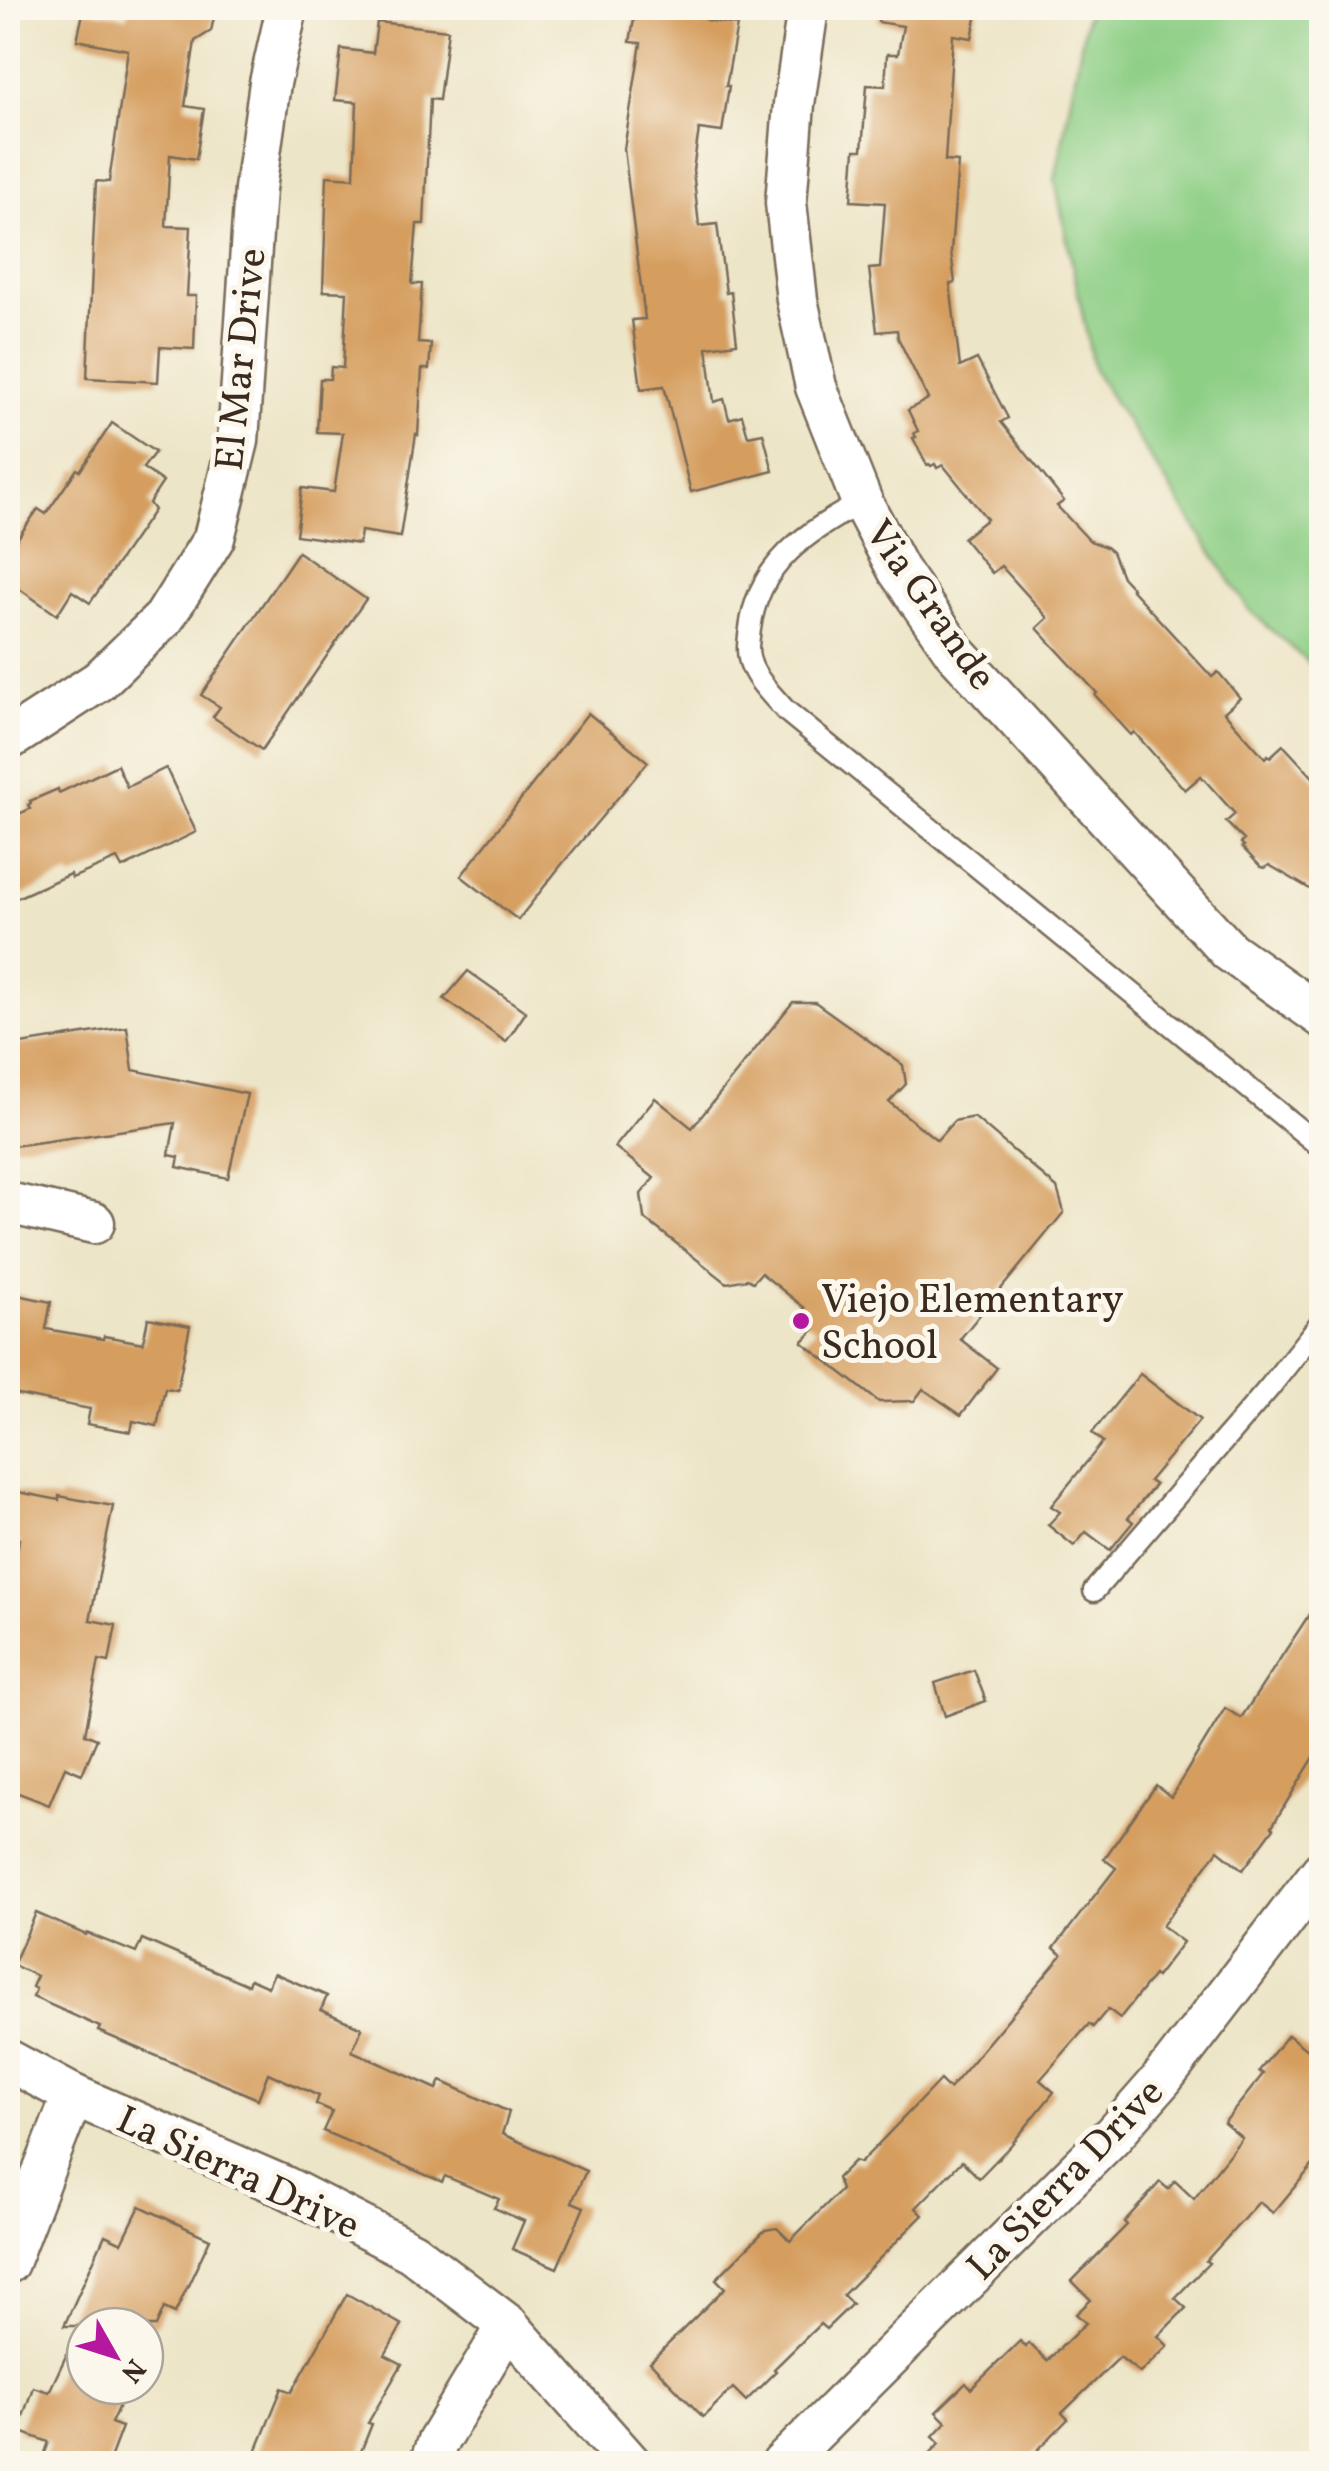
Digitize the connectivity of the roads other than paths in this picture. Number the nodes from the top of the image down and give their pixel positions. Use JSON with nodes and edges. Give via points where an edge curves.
{"nodes":[{"id":1,"x":287,"y":8,"type":"edge"},
{"id":2,"x":808,"y":8,"type":"edge"},
{"id":3,"x":862,"y":502,"type":"junction"},
{"id":4,"x":8,"y":740,"type":"edge"},
{"id":5,"x":1322,"y":1018,"type":"edge"},
{"id":6,"x":1322,"y":1148,"type":"edge"},
{"id":7,"x":8,"y":1203,"type":"edge"},
{"id":8,"x":94,"y":1223,"type":"dead end"},
{"id":9,"x":1322,"y":1321,"type":"edge"},
{"id":10,"x":1094,"y":1591,"type":"dead end"},
{"id":11,"x":1322,"y":1871,"type":"edge"},
{"id":12,"x":8,"y":2060,"type":"edge"},
{"id":13,"x":73,"y":2095,"type":"junction"},
{"id":14,"x":8,"y":2264,"type":"edge"},
{"id":15,"x":508,"y":2325,"type":"junction"},
{"id":16,"x":430,"y":2464,"type":"edge"},
{"id":17,"x":631,"y":2464,"type":"edge"},
{"id":18,"x":782,"y":2464,"type":"edge"}],
"edges":[{"from":1,"to":4,"type":"street","name":"El Mar Drive","via":[[255,189],[238,441],[214,538],[164,618],[98,681]]},
{"from":2,"to":3,"type":"street","name":"Via Grande","via":[[786,203],[816,388]]},
{"from":3,"to":5,"type":"street","name":"Via Grande","via":[[898,570],[956,652],[1229,951]]},
{"from":3,"to":6,"type":"lane","via":[[817,526],[766,578],[753,604],[747,653],[753,670],[785,710]]},
{"from":7,"to":8,"type":"street"},
{"from":9,"to":10,"type":"lane"},
{"from":11,"to":18,"type":"street","name":"La Sierra Drive","via":[[1112,2136]]},
{"from":12,"to":13,"type":"street","name":"La Sierra Drive"},
{"from":13,"to":14,"type":"street"},
{"from":13,"to":15,"type":"street","name":"La Sierra Drive","via":[[285,2187],[412,2252]]},
{"from":15,"to":16,"type":"street"},
{"from":15,"to":17,"type":"street","name":"La Sierra Drive"}]}
